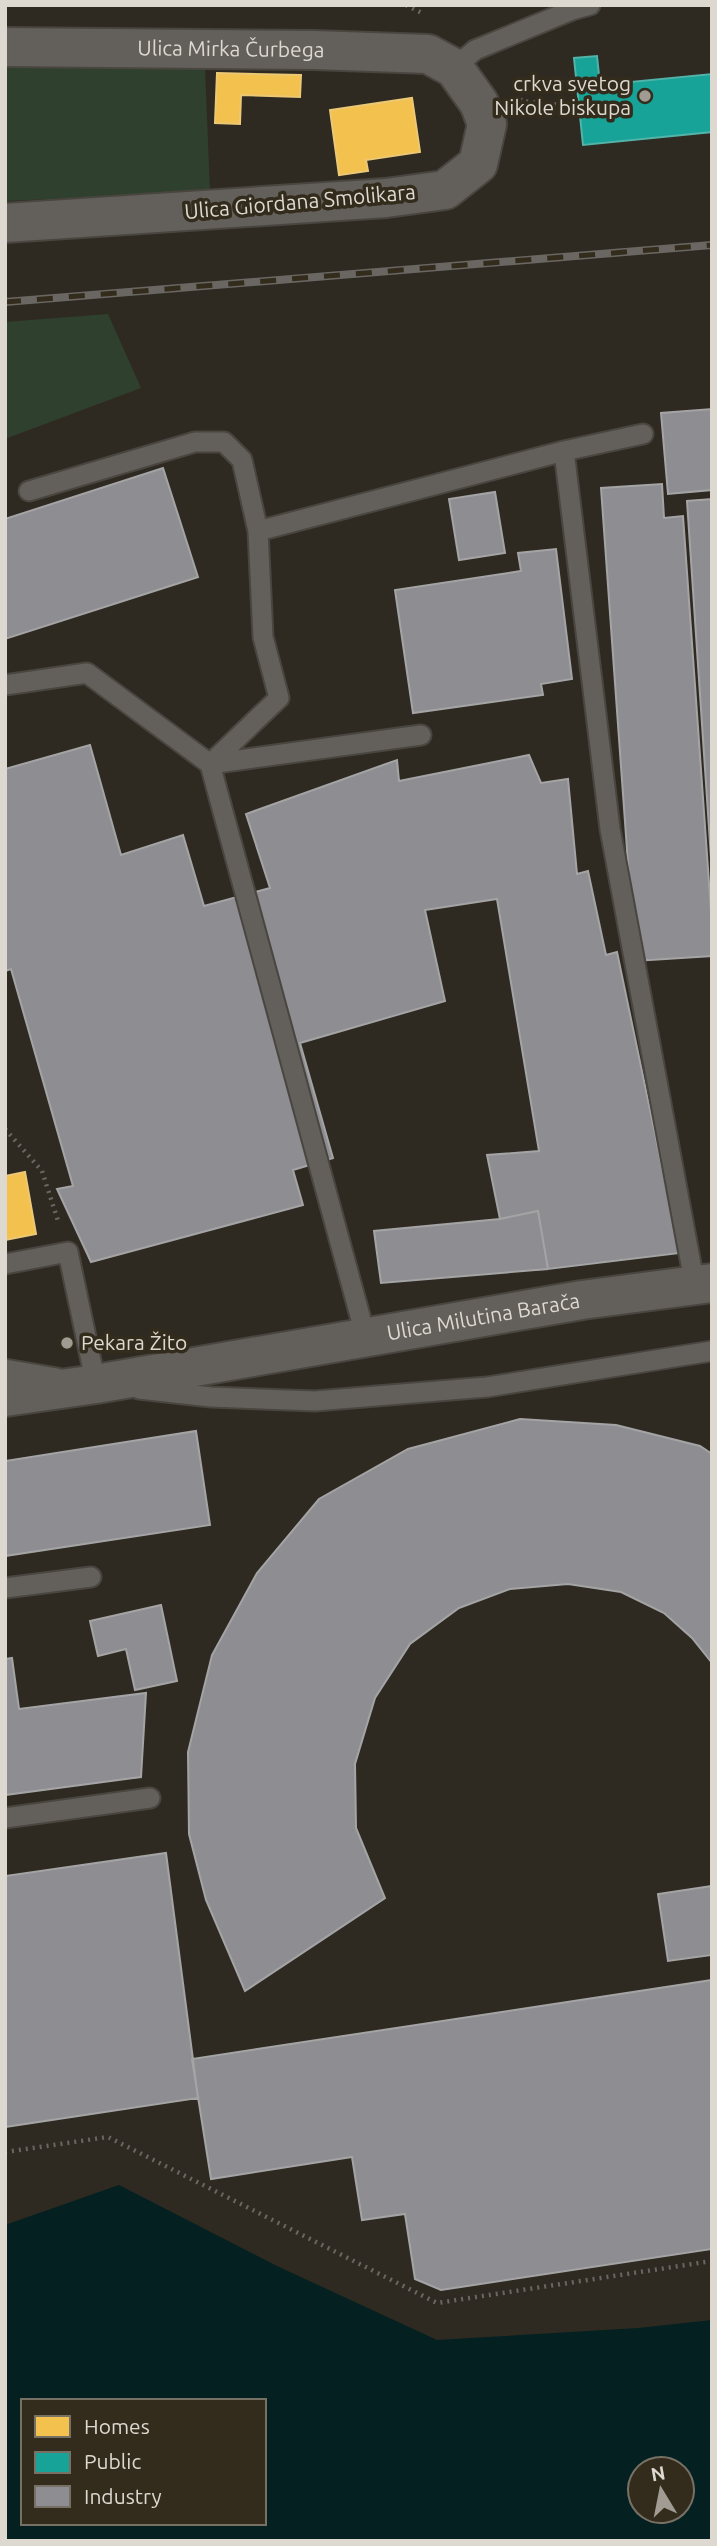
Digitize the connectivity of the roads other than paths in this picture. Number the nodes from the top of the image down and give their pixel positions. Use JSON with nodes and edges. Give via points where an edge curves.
{"nodes":[{"id":1,"x":590,"y":5,"type":"edge"},
{"id":2,"x":5,"y":47,"type":"edge"},
{"id":3,"x":454,"y":68,"type":"junction"},
{"id":4,"x":5,"y":223,"type":"edge"},
{"id":5,"x":643,"y":434,"type":"dead end"},
{"id":6,"x":564,"y":451,"type":"junction"},
{"id":7,"x":29,"y":491,"type":"dead end"},
{"id":8,"x":258,"y":531,"type":"junction"},
{"id":9,"x":5,"y":685,"type":"edge"},
{"id":10,"x":421,"y":735,"type":"dead end"},
{"id":11,"x":210,"y":764,"type":"junction"},
{"id":12,"x":5,"y":1264,"type":"edge"},
{"id":13,"x":703,"y":1284,"type":"edge"},
{"id":14,"x":366,"y":1338,"type":"junction"},
{"id":15,"x":712,"y":1351,"type":"edge"},
{"id":16,"x":5,"y":1369,"type":"edge"},
{"id":17,"x":96,"y":1384,"type":"junction"},
{"id":18,"x":5,"y":1397,"type":"edge"},
{"id":19,"x":91,"y":1577,"type":"dead end"},
{"id":20,"x":5,"y":1588,"type":"edge"},
{"id":21,"x":150,"y":1797,"type":"dead end"},
{"id":22,"x":5,"y":1818,"type":"edge"}],
"edges":[{"from":1,"to":3,"type":"lane","via":[[475,50]]},
{"from":2,"to":3,"type":"street","name":"Ulica Mirka Čurbega","via":[[428,54]]},
{"from":3,"to":4,"type":"street","name":"Ulica Giordana Smolikara","via":[[479,103],[487,124],[478,164],[445,190],[386,198]]},
{"from":5,"to":6,"type":"lane"},
{"from":6,"to":8,"type":"lane"},
{"from":6,"to":13,"type":"lane","via":[[610,829]]},
{"from":7,"to":8,"type":"lane","via":[[195,442],[224,442],[242,460]]},
{"from":8,"to":11,"type":"lane","via":[[263,637],[279,698]]},
{"from":9,"to":11,"type":"lane","via":[[87,673]]},
{"from":10,"to":11,"type":"lane"},
{"from":11,"to":14,"type":"lane"},
{"from":12,"to":17,"type":"lane","via":[[68,1252]]},
{"from":13,"to":14,"type":"street","name":"Ulica Milutina Barača"},
{"from":14,"to":17,"type":"street","name":"Ulica Milutina Barača"},
{"from":15,"to":17,"type":"lane","via":[[487,1387],[315,1401],[211,1397]]},
{"from":16,"to":17,"type":"lane"},
{"from":17,"to":18,"type":"street","name":"Ulica Milutina Barača"},
{"from":19,"to":20,"type":"lane"},
{"from":21,"to":22,"type":"lane"}]}
